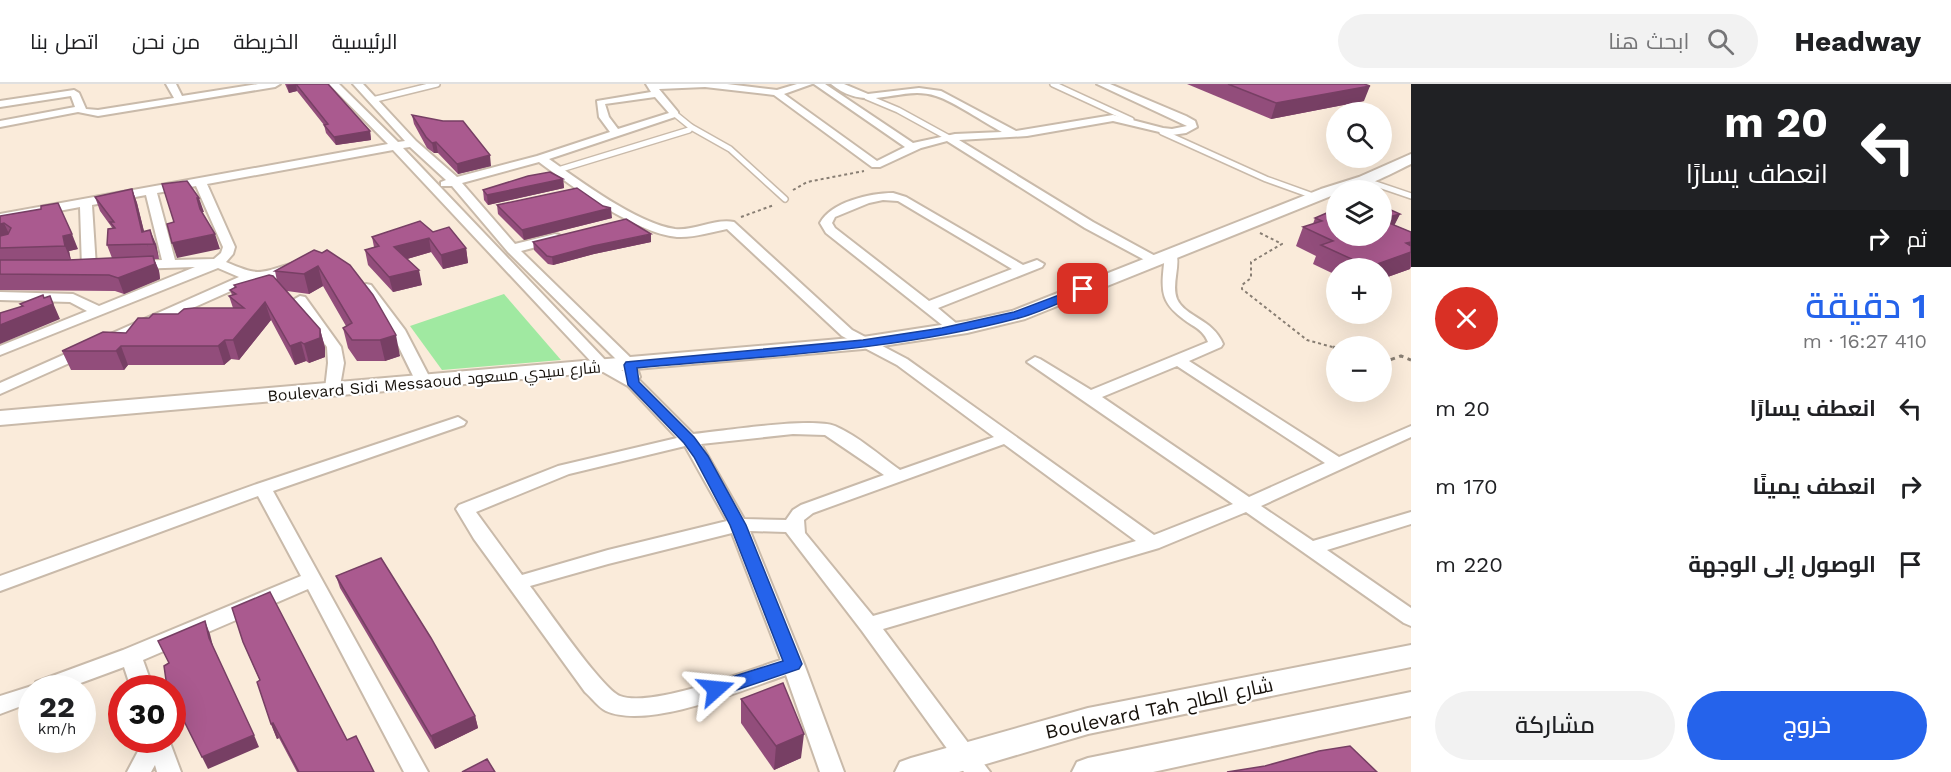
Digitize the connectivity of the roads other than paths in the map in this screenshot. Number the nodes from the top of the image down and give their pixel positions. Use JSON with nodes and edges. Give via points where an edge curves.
{"nodes":[{"id":1,"x":171,"y":84,"type":"edge"},
{"id":2,"x":275,"y":84,"type":"edge"},
{"id":3,"x":334,"y":84,"type":"edge"},
{"id":4,"x":358,"y":84,"type":"edge"},
{"id":5,"x":437,"y":84,"type":"edge"},
{"id":6,"x":807,"y":84,"type":"edge"},
{"id":7,"x":819,"y":84,"type":"edge"},
{"id":8,"x":836,"y":84,"type":"edge"},
{"id":9,"x":1053,"y":84,"type":"edge"},
{"id":10,"x":1102,"y":84,"type":"edge"},
{"id":11,"x":243,"y":87,"type":"edge"},
{"id":12,"x":654,"y":88,"type":"edge"},
{"id":13,"x":73,"y":89,"type":"edge"},
{"id":14,"x":777,"y":93,"type":"junction"},
{"id":15,"x":867,"y":97,"type":"junction"},
{"id":16,"x":372,"y":100,"type":"junction"},
{"id":17,"x":180,"y":101,"type":"junction"},
{"id":18,"x":0,"y":104,"type":"edge"},
{"id":19,"x":80,"y":109,"type":"junction"},
{"id":20,"x":675,"y":114,"type":"junction"},
{"id":21,"x":1131,"y":120,"type":"junction"},
{"id":22,"x":0,"y":124,"type":"edge"},
{"id":23,"x":690,"y":128,"type":"junction"},
{"id":24,"x":1162,"y":132,"type":"junction"},
{"id":25,"x":615,"y":134,"type":"junction"},
{"id":26,"x":1014,"y":135,"type":"junction"},
{"id":27,"x":949,"y":138,"type":"junction"},
{"id":28,"x":400,"y":141,"type":"junction"},
{"id":29,"x":912,"y":147,"type":"junction"},
{"id":30,"x":541,"y":158,"type":"junction"},
{"id":31,"x":1410,"y":159,"type":"edge"},
{"id":32,"x":558,"y":171,"type":"junction"},
{"id":33,"x":1364,"y":180,"type":"edge"},
{"id":34,"x":200,"y":181,"type":"junction"},
{"id":35,"x":455,"y":182,"type":"junction"},
{"id":36,"x":433,"y":188,"type":"junction"},
{"id":37,"x":588,"y":189,"type":"junction"},
{"id":38,"x":151,"y":190,"type":"junction"},
{"id":39,"x":1392,"y":190,"type":"edge"},
{"id":40,"x":1326,"y":193,"type":"edge"},
{"id":41,"x":567,"y":194,"type":"edge"},
{"id":42,"x":1411,"y":196,"type":"edge"},
{"id":43,"x":1316,"y":197,"type":"junction"},
{"id":44,"x":785,"y":199,"type":"road end"},
{"id":45,"x":86,"y":202,"type":"junction"},
{"id":46,"x":0,"y":208,"type":"edge"},
{"id":47,"x":0,"y":218,"type":"edge"},
{"id":48,"x":636,"y":218,"type":"junction"},
{"id":49,"x":614,"y":224,"type":"edge"},
{"id":50,"x":568,"y":235,"type":"edge"},
{"id":51,"x":512,"y":249,"type":"junction"},
{"id":52,"x":1162,"y":258,"type":"junction"},
{"id":53,"x":312,"y":262,"type":"edge"},
{"id":54,"x":169,"y":264,"type":"junction"},
{"id":55,"x":218,"y":264,"type":"junction"},
{"id":56,"x":1037,"y":264,"type":"dead end"},
{"id":57,"x":1022,"y":270,"type":"junction"},
{"id":58,"x":355,"y":273,"type":"edge"},
{"id":59,"x":250,"y":278,"type":"junction"},
{"id":60,"x":0,"y":296,"type":"edge"},
{"id":61,"x":58,"y":296,"type":"junction"},
{"id":62,"x":300,"y":300,"type":"dead end"},
{"id":63,"x":927,"y":307,"type":"junction"},
{"id":64,"x":100,"y":312,"type":"junction"},
{"id":65,"x":19,"y":313,"type":"edge"},
{"id":66,"x":956,"y":329,"type":"junction"},
{"id":67,"x":863,"y":344,"type":"junction"},
{"id":68,"x":0,"y":351,"type":"edge"},
{"id":69,"x":1178,"y":360,"type":"junction"},
{"id":70,"x":1035,"y":362,"type":"dead end"},
{"id":71,"x":603,"y":366,"type":"junction"},
{"id":72,"x":631,"y":374,"type":"junction"},
{"id":73,"x":424,"y":382,"type":"junction"},
{"id":74,"x":0,"y":389,"type":"edge"},
{"id":75,"x":333,"y":389,"type":"junction"},
{"id":76,"x":1090,"y":396,"type":"junction"},
{"id":77,"x":0,"y":418,"type":"edge"},
{"id":78,"x":458,"y":422,"type":"dead end"},
{"id":79,"x":1411,"y":431,"type":"edge"},
{"id":80,"x":1006,"y":438,"type":"junction"},
{"id":81,"x":689,"y":440,"type":"junction"},
{"id":82,"x":1339,"y":465,"type":"junction"},
{"id":83,"x":898,"y":477,"type":"junction"},
{"id":84,"x":263,"y":488,"type":"junction"},
{"id":85,"x":1247,"y":505,"type":"junction"},
{"id":86,"x":1411,"y":518,"type":"edge"},
{"id":87,"x":738,"y":525,"type":"junction"},
{"id":88,"x":794,"y":526,"type":"junction"},
{"id":89,"x":1152,"y":543,"type":"junction"},
{"id":90,"x":1309,"y":549,"type":"junction"},
{"id":91,"x":311,"y":580,"type":"junction"},
{"id":92,"x":517,"y":583,"type":"junction"},
{"id":93,"x":0,"y":584,"type":"edge"},
{"id":94,"x":1411,"y":618,"type":"edge"},
{"id":95,"x":869,"y":626,"type":"junction"},
{"id":96,"x":131,"y":656,"type":"junction"},
{"id":97,"x":1411,"y":656,"type":"edge"},
{"id":98,"x":793,"y":664,"type":"junction"},
{"id":99,"x":79,"y":675,"type":"edge"},
{"id":100,"x":138,"y":675,"type":"edge"},
{"id":101,"x":18,"y":698,"type":"edge"},
{"id":102,"x":0,"y":705,"type":"edge"},
{"id":103,"x":1408,"y":708,"type":"edge"},
{"id":104,"x":150,"y":753,"type":"edge"},
{"id":105,"x":162,"y":753,"type":"edge"},
{"id":106,"x":971,"y":763,"type":"edge"},
{"id":107,"x":139,"y":772,"type":"edge"},
{"id":108,"x":169,"y":772,"type":"edge"},
{"id":109,"x":416,"y":772,"type":"edge"},
{"id":110,"x":832,"y":772,"type":"edge"},
{"id":111,"x":910,"y":772,"type":"edge"},
{"id":112,"x":1088,"y":772,"type":"edge"}],
"edges":[{"from":1,"to":17,"type":"street"},
{"from":2,"to":11,"type":"street"},
{"from":3,"to":28,"type":"street"},
{"from":4,"to":16,"type":"street"},
{"from":5,"to":16,"type":"lane"},
{"from":6,"to":14,"type":"street"},
{"from":7,"to":29,"type":"street"},
{"from":8,"to":15,"type":"street"},
{"from":9,"to":21,"type":"lane"},
{"from":10,"to":24,"type":"street","via":[[1193,126]]},
{"from":11,"to":17,"type":"street"},
{"from":12,"to":14,"type":"street","via":[[705,84]]},
{"from":12,"to":20,"type":"street"},
{"from":12,"to":25,"type":"street","via":[[600,103]]},
{"from":13,"to":18,"type":"street"},
{"from":13,"to":19,"type":"street"},
{"from":14,"to":29,"type":"street","via":[[876,165]]},
{"from":15,"to":26,"type":"street","via":[[934,92]]},
{"from":15,"to":27,"type":"lane"},
{"from":16,"to":28,"type":"street"},
{"from":17,"to":19,"type":"street","via":[[98,113]]},
{"from":19,"to":22,"type":"street"},
{"from":20,"to":23,"type":"lane"},
{"from":20,"to":25,"type":"street"},
{"from":21,"to":24,"type":"street"},
{"from":21,"to":26,"type":"street","via":[[1102,119]]},
{"from":23,"to":32,"type":"lane"},
{"from":23,"to":44,"type":"lane","via":[[707,133],[751,165]]},
{"from":24,"to":43,"type":"lane","via":[[1272,182]]},
{"from":25,"to":30,"type":"street"},
{"from":26,"to":27,"type":"street"},
{"from":27,"to":29,"type":"street"},
{"from":27,"to":52,"type":"street","via":[[1089,225]]},
{"from":28,"to":34,"type":"street"},
{"from":28,"to":35,"type":"street"},
{"from":28,"to":36,"type":"street"},
{"from":28,"to":46,"type":"street"},
{"from":30,"to":32,"type":"street"},
{"from":30,"to":35,"type":"street"},
{"from":31,"to":33,"type":"street","name":"Boulevard Sidi Messaoud شارع سيدي مسعود"},
{"from":32,"to":37,"type":"street"},
{"from":34,"to":38,"type":"street"},
{"from":34,"to":55,"type":"street","via":[[229,246]]},
{"from":35,"to":36,"type":"street"},
{"from":35,"to":51,"type":"street","via":[[486,210]]},
{"from":36,"to":71,"type":"street"},
{"from":37,"to":41,"type":"street"},
{"from":37,"to":48,"type":"street"},
{"from":38,"to":45,"type":"street"},
{"from":38,"to":54,"type":"street"},
{"from":39,"to":42,"type":"lane"},
{"from":40,"to":43,"type":"street","name":"Boulevard Sidi Messaoud شارع سيدي مسعود"},
{"from":43,"to":52,"type":"street","name":"Boulevard Sidi Messaoud شارع سيدي مسعود"},
{"from":45,"to":47,"type":"street"},
{"from":45,"to":54,"type":"street","via":[[84,267]]},
{"from":48,"to":49,"type":"street"},
{"from":48,"to":67,"type":"street","via":[[683,233],[730,225]]},
{"from":50,"to":51,"type":"street"},
{"from":51,"to":72,"type":"street"},
{"from":52,"to":66,"type":"street","name":"Boulevard Sidi Messaoud شارع سيدي مسعود","via":[[1018,315]]},
{"from":52,"to":69,"type":"street","via":[[1170,299],[1210,332],[1216,344]]},
{"from":53,"to":59,"type":"street","via":[[274,275]]},
{"from":54,"to":55,"type":"street"},
{"from":55,"to":59,"type":"street"},
{"from":55,"to":64,"type":"street"},
{"from":56,"to":57,"type":"street"},
{"from":57,"to":63,"type":"street"},
{"from":57,"to":63,"type":"street","via":[[891,195],[878,196],[830,215],[826,223],[830,230]]},
{"from":58,"to":73,"type":"street","via":[[398,330]]},
{"from":59,"to":74,"type":"street"},
{"from":60,"to":61,"type":"street"},
{"from":61,"to":64,"type":"street","via":[[73,298]]},
{"from":61,"to":65,"type":"street"},
{"from":62,"to":75,"type":"street","via":[[334,347]]},
{"from":63,"to":66,"type":"street"},
{"from":64,"to":68,"type":"street"},
{"from":66,"to":67,"type":"street","name":"Boulevard Sidi Messaoud شارع سيدي مسعود"},
{"from":67,"to":72,"type":"street","name":"Boulevard Sidi Messaoud شارع سيدي مسعود"},
{"from":67,"to":80,"type":"street","via":[[902,362]]},
{"from":69,"to":76,"type":"street"},
{"from":69,"to":82,"type":"street"},
{"from":70,"to":76,"type":"street"},
{"from":71,"to":72,"type":"street","name":"Boulevard Sidi Messaoud شارع سيدي مسعود"},
{"from":71,"to":73,"type":"street","name":"Boulevard Sidi Messaoud شارع سيدي مسعود"},
{"from":72,"to":81,"type":"street"},
{"from":73,"to":75,"type":"street","name":"Boulevard Sidi Messaoud شارع سيدي مسعود"},
{"from":75,"to":77,"type":"street","name":"Boulevard Sidi Messaoud شارع سيدي مسعود"},
{"from":76,"to":85,"type":"street"},
{"from":78,"to":84,"type":"street"},
{"from":79,"to":82,"type":"street"},
{"from":80,"to":83,"type":"street"},
{"from":80,"to":89,"type":"street"},
{"from":81,"to":83,"type":"street","via":[[793,429],[829,430]]},
{"from":81,"to":87,"type":"street"},
{"from":81,"to":92,"type":"street","via":[[564,470],[465,509]]},
{"from":82,"to":85,"type":"street"},
{"from":83,"to":88,"type":"street","via":[[807,509],[796,517]]},
{"from":84,"to":91,"type":"street"},
{"from":84,"to":93,"type":"street"},
{"from":85,"to":89,"type":"street"},
{"from":85,"to":90,"type":"street"},
{"from":86,"to":90,"type":"street"},
{"from":87,"to":88,"type":"street"},
{"from":87,"to":92,"type":"street"},
{"from":87,"to":98,"type":"street"},
{"from":88,"to":95,"type":"street","via":[[796,535]]},
{"from":89,"to":95,"type":"street"},
{"from":90,"to":94,"type":"street"},
{"from":91,"to":96,"type":"street"},
{"from":91,"to":109,"type":"street"},
{"from":92,"to":98,"type":"street","via":[[594,686],[615,705],[645,707],[686,698]]},
{"from":95,"to":106,"type":"street"},
{"from":96,"to":99,"type":"street"},
{"from":96,"to":100,"type":"street"},
{"from":97,"to":106,"type":"street","name":"Boulevard Tah شارع الطاح","via":[[1088,721]]},
{"from":98,"to":110,"type":"street"},
{"from":101,"to":102,"type":"street"},
{"from":103,"to":112,"type":"street"},
{"from":104,"to":107,"type":"street"},
{"from":105,"to":108,"type":"street"},
{"from":106,"to":111,"type":"street","name":"Boulevard Tah شارع الطاح"}]}
